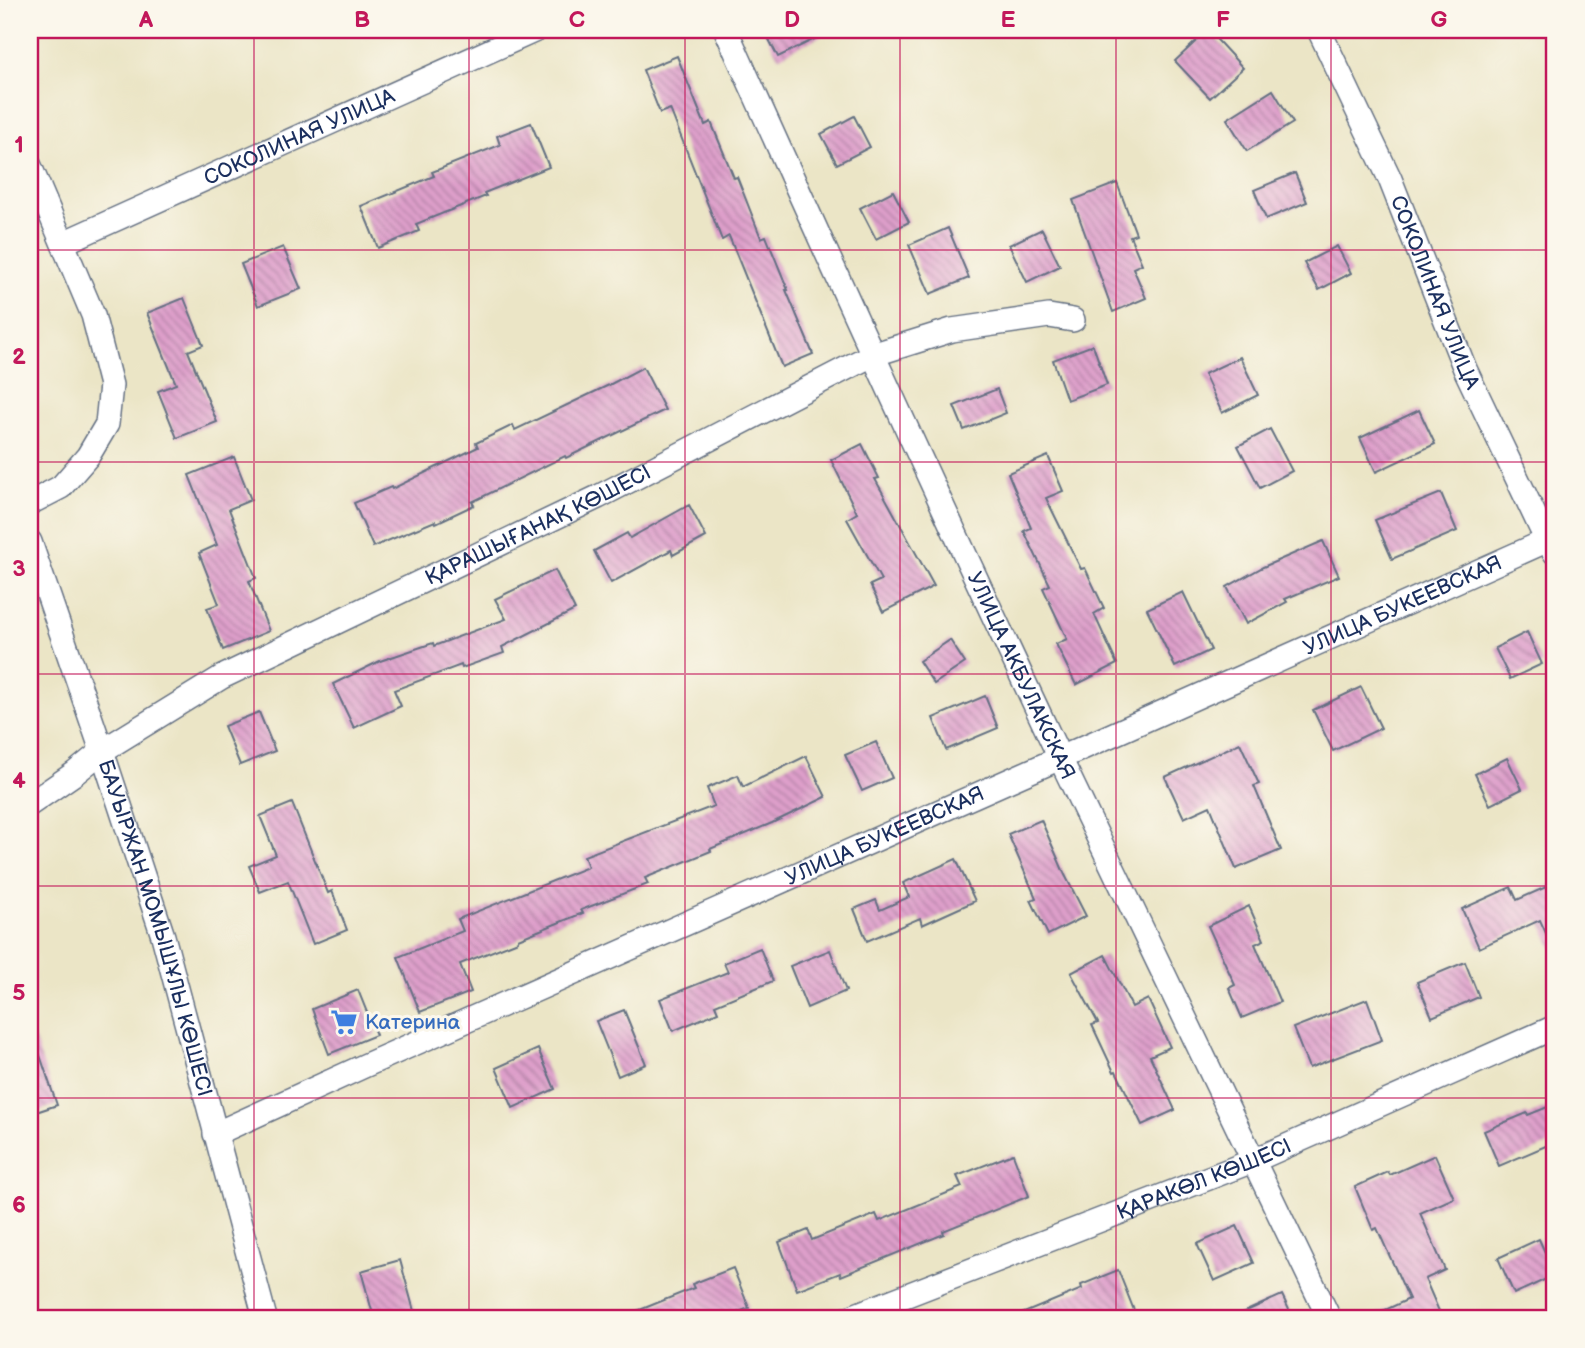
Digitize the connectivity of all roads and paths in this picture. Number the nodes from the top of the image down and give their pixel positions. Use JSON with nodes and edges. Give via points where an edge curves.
{"nodes":[{"id":1,"x":536,"y":30,"type":"edge"},
{"id":2,"x":726,"y":30,"type":"edge"},
{"id":3,"x":1319,"y":30,"type":"edge"},
{"id":4,"x":30,"y":166,"type":"edge"},
{"id":5,"x":63,"y":243,"type":"junction"},
{"id":6,"x":1073,"y":320,"type":"dead end"},
{"id":7,"x":872,"y":355,"type":"junction"},
{"id":8,"x":30,"y":503,"type":"edge"},
{"id":9,"x":30,"y":542,"type":"edge"},
{"id":10,"x":1552,"y":544,"type":"edge"},
{"id":11,"x":102,"y":751,"type":"junction"},
{"id":12,"x":1060,"y":758,"type":"junction"},
{"id":13,"x":30,"y":804,"type":"edge"},
{"id":14,"x":1555,"y":1027,"type":"edge"},
{"id":15,"x":215,"y":1134,"type":"junction"},
{"id":16,"x":1255,"y":1160,"type":"junction"},
{"id":17,"x":265,"y":1318,"type":"edge"},
{"id":18,"x":848,"y":1318,"type":"edge"},
{"id":19,"x":1329,"y":1318,"type":"edge"}],
"edges":[{"from":1,"to":5,"type":"street","name":"СОКОЛИНАЯ УЛИЦА"},
{"from":2,"to":7,"type":"street","name":"УЛИЦА АКБУЛАКСКАЯ"},
{"from":3,"to":10,"type":"street","name":"СОКОЛИНАЯ УЛИЦА","via":[[1390,179],[1465,369]]},
{"from":4,"to":5,"type":"street"},
{"from":5,"to":8,"type":"street","via":[[93,315],[111,385],[107,424],[88,456],[61,487]]},
{"from":6,"to":7,"type":"street","name":"ҚАРАШЫҒАНАҚ КӨШЕСІ","via":[[1049,316],[952,330]]},
{"from":7,"to":11,"type":"street","name":"ҚАРАШЫҒАНАҚ КӨШЕСІ","via":[[598,497],[222,677]]},
{"from":7,"to":12,"type":"street","name":"УЛИЦА АКБУЛАКСКАЯ"},
{"from":9,"to":11,"type":"street","name":"БАУЫРЖАН МОМЫШҰЛЫ КӨШЕСІ"},
{"from":10,"to":12,"type":"street","name":"УЛИЦА БУКЕЕВСКАЯ"},
{"from":11,"to":13,"type":"street","name":"ҚАРАШЫҒАНАҚ КӨШЕСІ"},
{"from":11,"to":15,"type":"street","name":"БАУЫРЖАН МОМЫШҰЛЫ КӨШЕСІ","via":[[163,936]]},
{"from":12,"to":15,"type":"street","name":"УЛИЦА БУКЕЕВСКАЯ"},
{"from":12,"to":16,"type":"street","name":"УЛИЦА АКБУЛАКСКАЯ"},
{"from":14,"to":16,"type":"street","name":"ҚАРАКӨЛ КӨШЕСІ"},
{"from":15,"to":17,"type":"street","name":"БАУЫРЖАН МОМЫШҰЛЫ КӨШЕСІ"},
{"from":16,"to":18,"type":"street","name":"ҚАРАКӨЛ КӨШЕСІ"},
{"from":16,"to":19,"type":"street","name":"УЛИЦА АКБУЛАКСКАЯ"}]}
